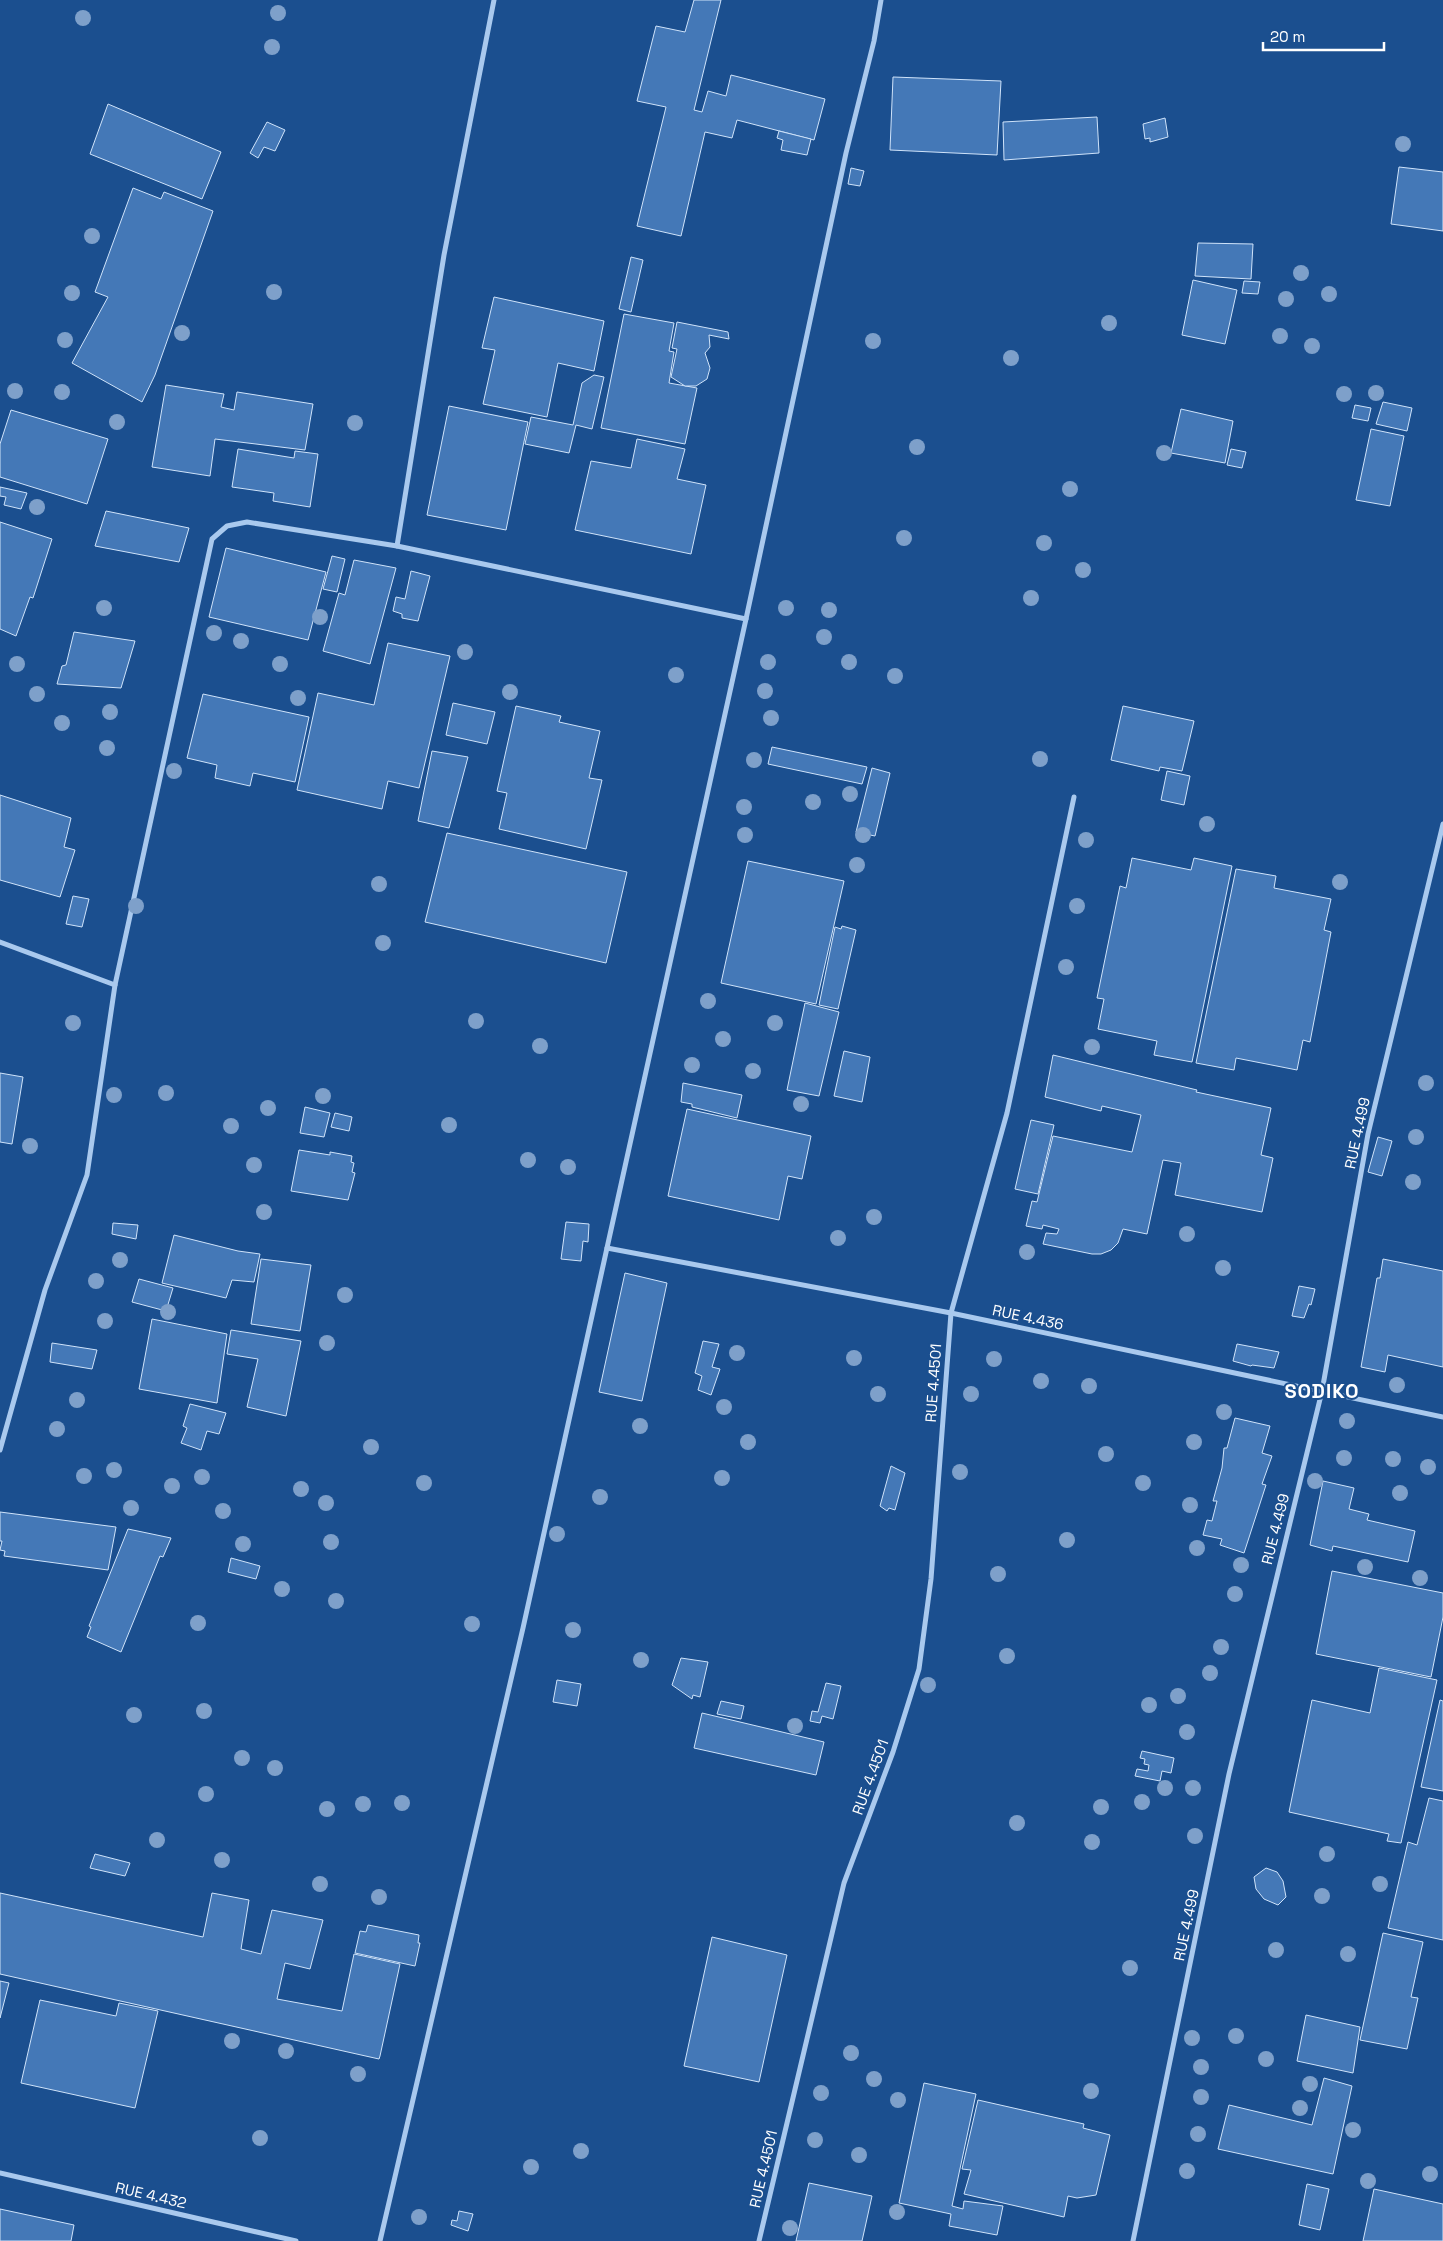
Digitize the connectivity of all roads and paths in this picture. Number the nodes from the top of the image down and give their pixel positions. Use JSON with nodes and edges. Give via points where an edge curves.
{"nodes":[{"id":1,"x":494,"y":0,"type":"edge"},
{"id":2,"x":881,"y":0,"type":"edge"},
{"id":3,"x":397,"y":546,"type":"junction"},
{"id":4,"x":746,"y":619,"type":"junction"},
{"id":5,"x":1074,"y":797,"type":"dead end"},
{"id":6,"x":1443,"y":824,"type":"edge"},
{"id":7,"x":0,"y":942,"type":"edge"},
{"id":8,"x":115,"y":985,"type":"junction"},
{"id":9,"x":607,"y":1248,"type":"junction"},
{"id":10,"x":951,"y":1313,"type":"junction"},
{"id":11,"x":1322,"y":1391,"type":"junction"},
{"id":12,"x":1443,"y":1417,"type":"edge"},
{"id":13,"x":0,"y":1450,"type":"edge"},
{"id":14,"x":0,"y":2173,"type":"edge"},
{"id":15,"x":296,"y":2241,"type":"edge"},
{"id":16,"x":380,"y":2241,"type":"edge"},
{"id":17,"x":759,"y":2241,"type":"edge"},
{"id":18,"x":1133,"y":2241,"type":"edge"}],
"edges":[{"from":1,"to":3,"type":"street","via":[[444,255]]},
{"from":2,"to":4,"type":"street"},
{"from":3,"to":4,"type":"street"},
{"from":3,"to":8,"type":"street","via":[[247,522],[226,526],[212,539]]},
{"from":4,"to":9,"type":"street"},
{"from":5,"to":10,"type":"street","name":"RUE 4.4501","via":[[1008,1113]]},
{"from":6,"to":11,"type":"street","name":"RUE 4.499","via":[[1368,1134]]},
{"from":7,"to":8,"type":"street"},
{"from":8,"to":13,"type":"street","via":[[87,1175],[45,1290]]},
{"from":9,"to":10,"type":"street","name":"RUE 4.436"},
{"from":9,"to":16,"type":"street","via":[[523,1628]]},
{"from":10,"to":11,"type":"street","name":"RUE 4.436"},
{"from":10,"to":17,"type":"street","name":"RUE 4.4501","via":[[931,1579],[919,1669],[893,1752],[844,1883]]},
{"from":11,"to":12,"type":"street","name":"RUE 4.436"},
{"from":11,"to":18,"type":"street","name":"RUE 4.499","via":[[1229,1774]]},
{"from":14,"to":15,"type":"street","name":"RUE 4.432"}]}
